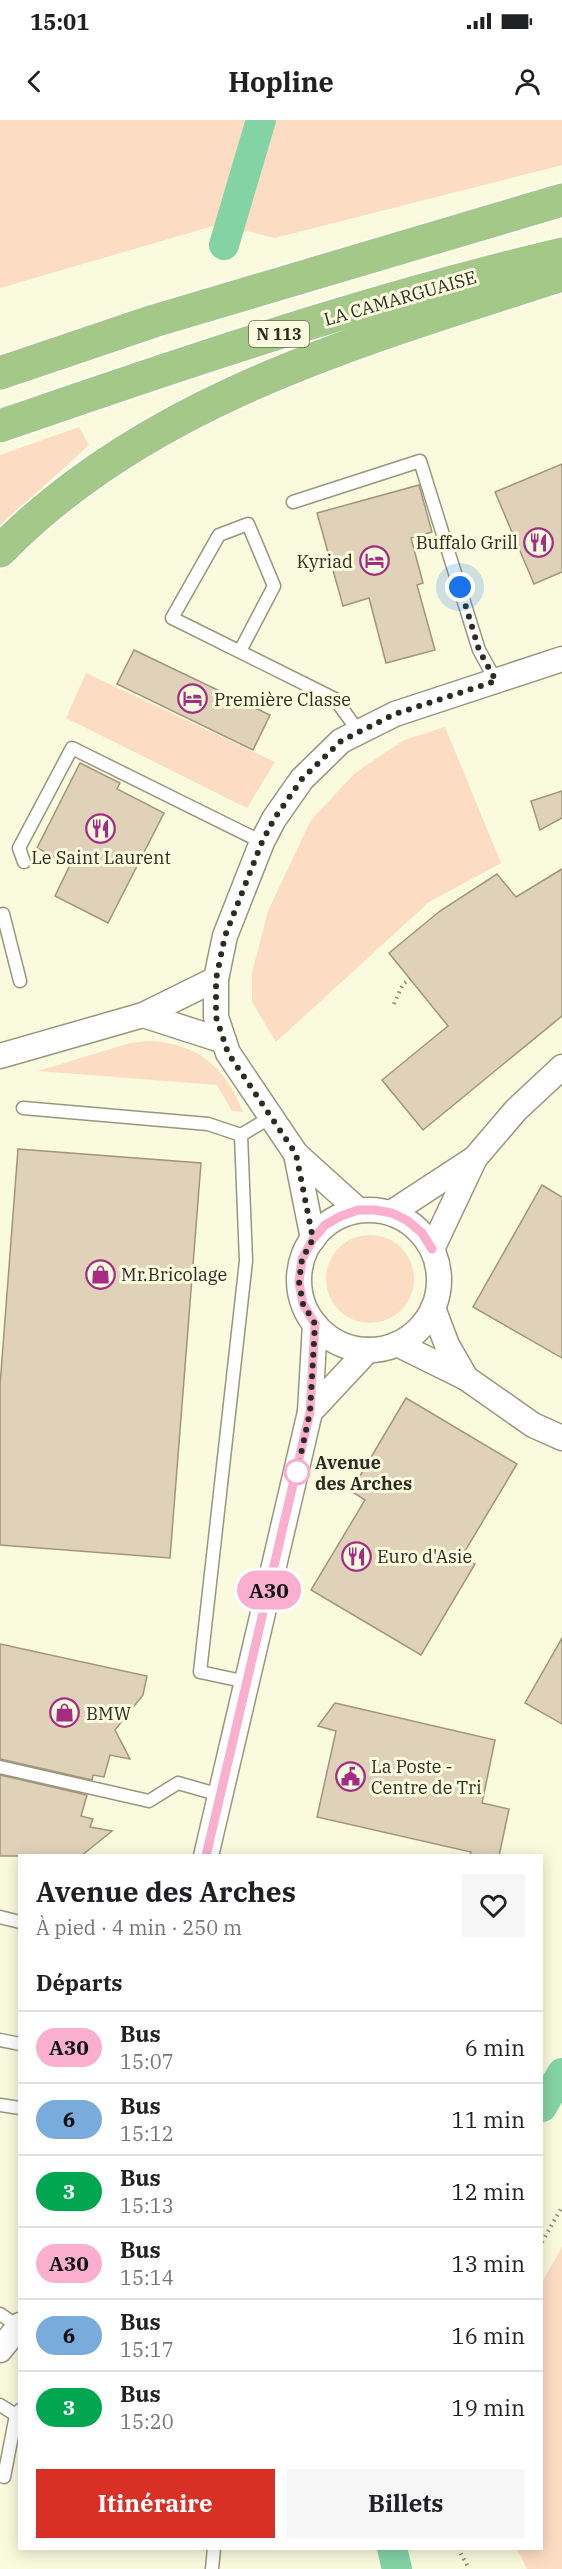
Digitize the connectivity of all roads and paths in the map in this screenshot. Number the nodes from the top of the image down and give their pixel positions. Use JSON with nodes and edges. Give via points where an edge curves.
{"nodes":[{"id":1,"x":562,"y":200,"type":"edge"},
{"id":2,"x":562,"y":254,"type":"edge"},
{"id":3,"x":562,"y":275,"type":"edge"},
{"id":4,"x":0,"y":373,"type":"edge"},
{"id":5,"x":0,"y":426,"type":"edge"},
{"id":6,"x":293,"y":502,"type":"dead end"},
{"id":7,"x":0,"y":551,"type":"edge"},
{"id":8,"x":240,"y":651,"type":"junction"},
{"id":9,"x":562,"y":659,"type":"edge"},
{"id":10,"x":496,"y":681,"type":"junction"},
{"id":11,"x":359,"y":732,"type":"junction"},
{"id":12,"x":262,"y":842,"type":"junction"},
{"id":13,"x":24,"y":862,"type":"dead end"},
{"id":14,"x":3,"y":914,"type":"dead end"},
{"id":15,"x":216,"y":979,"type":"junction"},
{"id":16,"x":410,"y":979,"type":"dead end"},
{"id":17,"x":20,"y":981,"type":"dead end"},
{"id":18,"x":394,"y":1004,"type":"dead end"},
{"id":19,"x":143,"y":1015,"type":"junction"},
{"id":20,"x":224,"y":1041,"type":"junction"},
{"id":21,"x":0,"y":1056,"type":"edge"},
{"id":22,"x":562,"y":1067,"type":"edge"},
{"id":23,"x":23,"y":1108,"type":"dead end"},
{"id":24,"x":271,"y":1117,"type":"junction"},
{"id":25,"x":240,"y":1135,"type":"junction"},
{"id":26,"x":296,"y":1154,"type":"junction"},
{"id":27,"x":475,"y":1158,"type":"junction"},
{"id":28,"x":358,"y":1210,"type":"junction"},
{"id":29,"x":392,"y":1213,"type":"junction"},
{"id":30,"x":313,"y":1239,"type":"junction"},
{"id":31,"x":432,"y":1249,"type":"junction"},
{"id":32,"x":433,"y":1308,"type":"junction"},
{"id":33,"x":315,"y":1324,"type":"junction"},
{"id":34,"x":397,"y":1344,"type":"junction"},
{"id":35,"x":368,"y":1350,"type":"junction"},
{"id":36,"x":466,"y":1378,"type":"junction"},
{"id":37,"x":310,"y":1412,"type":"junction"},
{"id":38,"x":562,"y":1438,"type":"edge"},
{"id":39,"x":247,"y":1682,"type":"junction"},
{"id":40,"x":0,"y":1767,"type":"edge"},
{"id":41,"x":220,"y":1795,"type":"junction"},
{"id":42,"x":206,"y":1854,"type":"edge"},
{"id":43,"x":0,"y":1917,"type":"edge"},
{"id":44,"x":18,"y":1922,"type":"edge"},
{"id":45,"x":0,"y":2040,"type":"edge"},
{"id":46,"x":18,"y":2044,"type":"edge"},
{"id":47,"x":0,"y":2105,"type":"edge"},
{"id":48,"x":18,"y":2108,"type":"edge"},
{"id":49,"x":562,"y":2207,"type":"edge"},
{"id":50,"x":543,"y":2240,"type":"edge"},
{"id":51,"x":13,"y":2322,"type":"edge"},
{"id":52,"x":0,"y":2349,"type":"edge"},
{"id":53,"x":0,"y":2405,"type":"edge"},
{"id":54,"x":18,"y":2412,"type":"edge"},
{"id":55,"x":4,"y":2476,"type":"dead end"},
{"id":56,"x":214,"y":2550,"type":"edge"},
{"id":57,"x":459,"y":2550,"type":"edge"},
{"id":58,"x":212,"y":2569,"type":"edge"},
{"id":59,"x":469,"y":2569,"type":"edge"}],
"edges":[{"from":1,"to":4,"type":"highway","number":"N 113","via":[[154,321]]},
{"from":2,"to":5,"type":"highway","name":"LA CAMARGUAISE","number":"N 113","via":[[501,268],[196,359]]},
{"from":3,"to":7,"type":"highway","via":[[376,336],[236,390],[131,447],[31,519]]},
{"from":6,"to":10,"type":"lane","via":[[420,461],[479,650]]},
{"from":8,"to":8,"type":"lane","via":[[172,618],[219,536],[248,524],[274,586]]},
{"from":8,"to":11,"type":"lane","via":[[335,699]]},
{"from":9,"to":10,"type":"street"},
{"from":10,"to":11,"type":"street","via":[[395,714]]},
{"from":11,"to":12,"type":"street","via":[[341,741],[302,779]]},
{"from":12,"to":13,"type":"lane","via":[[72,748],[19,848]]},
{"from":12,"to":15,"type":"street","via":[[225,936]]},
{"from":14,"to":17,"type":"lane"},
{"from":15,"to":19,"type":"street"},
{"from":15,"to":20,"type":"street","via":[[216,1017]]},
{"from":16,"to":18,"type":"path","via":[[403,984]]},
{"from":19,"to":20,"type":"street"},
{"from":19,"to":21,"type":"street"},
{"from":20,"to":24,"type":"street"},
{"from":22,"to":27,"type":"street","via":[[516,1110]]},
{"from":23,"to":25,"type":"lane","via":[[208,1124]]},
{"from":24,"to":25,"type":"lane"},
{"from":24,"to":26,"type":"street"},
{"from":25,"to":39,"type":"lane","via":[[246,1261],[200,1672]]},
{"from":26,"to":28,"type":"street"},
{"from":26,"to":30,"type":"street"},
{"from":27,"to":29,"type":"street"},
{"from":27,"to":31,"type":"street"},
{"from":28,"to":29,"type":"street"},
{"from":28,"to":30,"type":"street","via":[[325,1225]]},
{"from":29,"to":31,"type":"street","via":[[415,1227]]},
{"from":30,"to":33,"type":"street","via":[[302,1259],[299,1282],[303,1304]]},
{"from":31,"to":32,"type":"street","via":[[439,1288]]},
{"from":32,"to":34,"type":"street","via":[[412,1335]]},
{"from":32,"to":36,"type":"street","via":[[447,1345]]},
{"from":33,"to":35,"type":"street","via":[[338,1342]]},
{"from":33,"to":37,"type":"street"},
{"from":34,"to":35,"type":"street"},
{"from":34,"to":36,"type":"street"},
{"from":35,"to":37,"type":"street"},
{"from":36,"to":38,"type":"street","via":[[533,1425]]},
{"from":37,"to":39,"type":"street"},
{"from":39,"to":41,"type":"street"},
{"from":40,"to":41,"type":"lane","via":[[149,1801],[178,1783]]},
{"from":41,"to":42,"type":"street"},
{"from":43,"to":44,"type":"lane"},
{"from":45,"to":46,"type":"lane"},
{"from":47,"to":48,"type":"lane"},
{"from":49,"to":50,"type":"path"},
{"from":51,"to":52,"type":"street"},
{"from":53,"to":54,"type":"lane"},
{"from":54,"to":55,"type":"lane"},
{"from":56,"to":58,"type":"lane"},
{"from":57,"to":59,"type":"path"}]}
